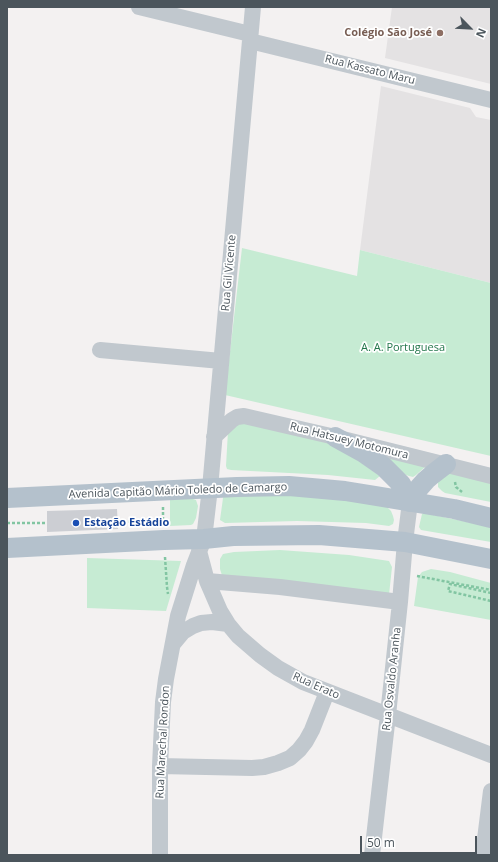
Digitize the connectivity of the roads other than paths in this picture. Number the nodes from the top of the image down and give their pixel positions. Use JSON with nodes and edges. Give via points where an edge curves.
{"nodes":[{"id":1,"x":139,"y":7,"type":"edge"},
{"id":2,"x":253,"y":7,"type":"edge"},
{"id":3,"x":250,"y":38,"type":"junction"},
{"id":4,"x":491,"y":100,"type":"edge"},
{"id":5,"x":100,"y":350,"type":"dead end"},
{"id":6,"x":221,"y":361,"type":"junction"},
{"id":7,"x":214,"y":437,"type":"junction"},
{"id":8,"x":335,"y":437,"type":"junction"},
{"id":9,"x":452,"y":466,"type":"junction"},
{"id":10,"x":491,"y":476,"type":"edge"},
{"id":11,"x":210,"y":488,"type":"junction"},
{"id":12,"x":7,"y":498,"type":"edge"},
{"id":13,"x":410,"y":502,"type":"junction"},
{"id":14,"x":491,"y":518,"type":"edge"},
{"id":15,"x":405,"y":542,"type":"junction"},
{"id":16,"x":202,"y":545,"type":"junction"},
{"id":17,"x":7,"y":548,"type":"edge"},
{"id":18,"x":491,"y":559,"type":"edge"},
{"id":19,"x":208,"y":582,"type":"junction"},
{"id":20,"x":400,"y":602,"type":"junction"},
{"id":21,"x":228,"y":624,"type":"junction"},
{"id":22,"x":173,"y":644,"type":"junction"},
{"id":23,"x":326,"y":692,"type":"junction"},
{"id":24,"x":388,"y":715,"type":"junction"},
{"id":25,"x":491,"y":755,"type":"edge"},
{"id":26,"x":160,"y":766,"type":"junction"},
{"id":27,"x":491,"y":791,"type":"edge"},
{"id":28,"x":160,"y":855,"type":"edge"},
{"id":29,"x":372,"y":855,"type":"edge"},
{"id":30,"x":483,"y":855,"type":"edge"}],
"edges":[{"from":1,"to":3,"type":"street","name":"Rua Kassato Maru"},
{"from":2,"to":3,"type":"street","name":"Rua Gil Vicente"},
{"from":3,"to":4,"type":"street","name":"Rua Kassato Maru"},
{"from":3,"to":6,"type":"street","name":"Rua Gil Vicente"},
{"from":5,"to":6,"type":"street"},
{"from":6,"to":7,"type":"street","name":"Rua Gil Vicente"},
{"from":7,"to":8,"type":"street","name":"Rua Hatsuey Motomura","via":[[232,420],[244,416]]},
{"from":7,"to":11,"type":"street","name":"Rua Gil Vicente"},
{"from":8,"to":9,"type":"street","name":"Rua Hatsuey Motomura"},
{"from":8,"to":13,"type":"main road","via":[[384,466],[401,484]]},
{"from":9,"to":10,"type":"street","name":"Rua Hatsuey Motomura"},
{"from":9,"to":13,"type":"main road","via":[[426,480]]},
{"from":11,"to":12,"type":"main road","name":"Avenida Capitão Mário Toledo de Camargo"},
{"from":11,"to":13,"type":"main road","name":"Avenida Capitão Mário Toledo de Camargo","via":[[289,486],[344,491]]},
{"from":11,"to":16,"type":"street","name":"Rua Gil Vicente"},
{"from":13,"to":14,"type":"main road","name":"Avenida Capitão Mário Toledo de Camargo"},
{"from":13,"to":15,"type":"street","name":"Rua Osvaldo Aranha"},
{"from":15,"to":16,"type":"main road","via":[[319,535],[233,536]]},
{"from":15,"to":18,"type":"main road"},
{"from":15,"to":20,"type":"street","name":"Rua Osvaldo Aranha"},
{"from":16,"to":17,"type":"main road","via":[[164,540]]},
{"from":16,"to":19,"type":"street","name":"Rua Erato"},
{"from":16,"to":22,"type":"street","name":"Rua Marechal Rondon","via":[[178,616]]},
{"from":19,"to":20,"type":"street","via":[[280,586]]},
{"from":19,"to":21,"type":"street","name":"Rua Erato"},
{"from":20,"to":24,"type":"street","name":"Rua Osvaldo Aranha"},
{"from":21,"to":22,"type":"street","via":[[201,623],[183,632]]},
{"from":21,"to":23,"type":"street","name":"Rua Erato","via":[[238,636],[278,668]]},
{"from":22,"to":26,"type":"street","name":"Rua Marechal Rondon","via":[[163,702]]},
{"from":23,"to":24,"type":"street","name":"Rua Erato"},
{"from":23,"to":26,"type":"street","via":[[312,730],[299,750],[290,758],[264,767],[252,768]]},
{"from":24,"to":25,"type":"street","name":"Rua Erato"},
{"from":24,"to":29,"type":"street","name":"Rua Osvaldo Aranha"},
{"from":26,"to":28,"type":"street","name":"Rua Marechal Rondon"},
{"from":27,"to":30,"type":"street"}]}
